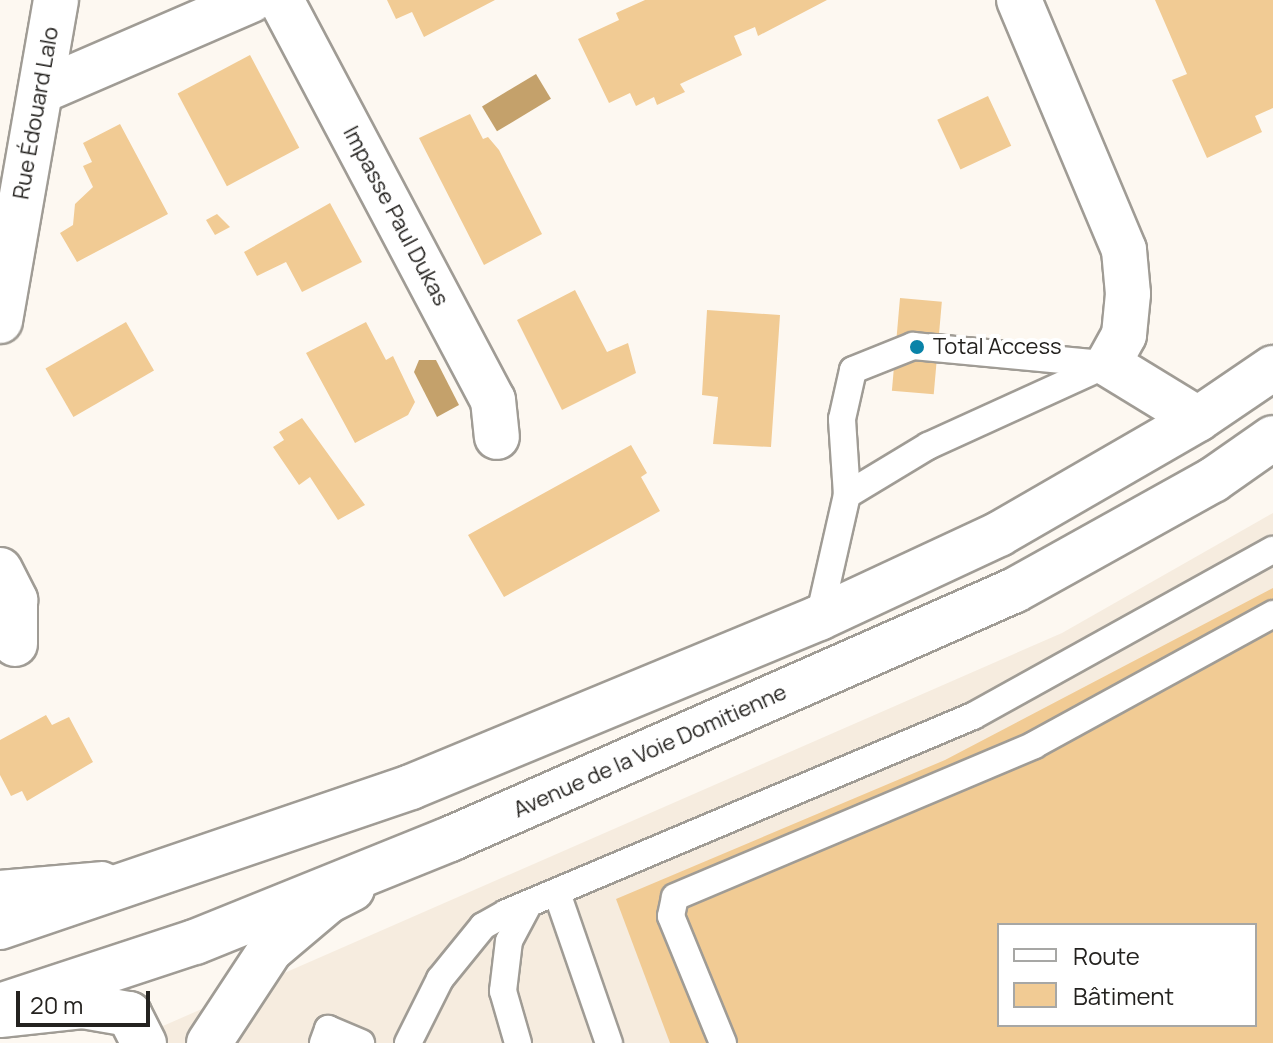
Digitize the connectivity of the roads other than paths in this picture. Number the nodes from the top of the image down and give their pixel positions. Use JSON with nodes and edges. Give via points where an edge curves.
{"nodes":[{"id":1,"x":56,"y":0,"type":"edge"},
{"id":2,"x":251,"y":0,"type":"edge"},
{"id":3,"x":281,"y":0,"type":"edge"},
{"id":4,"x":1019,"y":0,"type":"edge"},
{"id":5,"x":41,"y":91,"type":"junction"},
{"id":6,"x":0,"y":321,"type":"edge"},
{"id":7,"x":1108,"y":364,"type":"junction"},
{"id":8,"x":1273,"y":368,"type":"edge"},
{"id":9,"x":1198,"y":419,"type":"junction"},
{"id":10,"x":497,"y":437,"type":"dead end"},
{"id":11,"x":1273,"y":438,"type":"edge"},
{"id":12,"x":847,"y":495,"type":"junction"},
{"id":13,"x":1273,"y":550,"type":"edge"},
{"id":14,"x":0,"y":570,"type":"edge"},
{"id":15,"x":1273,"y":614,"type":"edge"},
{"id":16,"x":819,"y":618,"type":"junction"},
{"id":17,"x":15,"y":644,"type":"dead end"},
{"id":18,"x":450,"y":839,"type":"junction"},
{"id":19,"x":132,"y":881,"type":"junction"},
{"id":20,"x":0,"y":893,"type":"edge"},
{"id":21,"x":557,"y":893,"type":"junction"},
{"id":22,"x":528,"y":906,"type":"junction"},
{"id":23,"x":0,"y":927,"type":"edge"},
{"id":24,"x":0,"y":1006,"type":"edge"},
{"id":25,"x":0,"y":1016,"type":"edge"},
{"id":26,"x":144,"y":1043,"type":"edge"},
{"id":27,"x":209,"y":1043,"type":"edge"},
{"id":28,"x":323,"y":1043,"type":"edge"},
{"id":29,"x":361,"y":1043,"type":"edge"},
{"id":30,"x":408,"y":1043,"type":"edge"},
{"id":31,"x":518,"y":1043,"type":"edge"},
{"id":32,"x":609,"y":1043,"type":"edge"},
{"id":33,"x":723,"y":1043,"type":"edge"}],
"edges":[{"from":1,"to":5,"type":"main road","name":"Rue Édouard Lalo"},
{"from":2,"to":5,"type":"main road"},
{"from":3,"to":10,"type":"main road","name":"Impasse Paul Dukas","via":[[493,400]]},
{"from":4,"to":7,"type":"main road","via":[[1124,250],[1124,335]]},
{"from":5,"to":6,"type":"main road","name":"Rue Édouard Lalo"},
{"from":7,"to":9,"type":"main road"},
{"from":7,"to":12,"type":"lane","via":[[928,446]]},
{"from":7,"to":12,"type":"lane","via":[[913,346],[853,370],[842,419]]},
{"from":8,"to":9,"type":"main road"},
{"from":9,"to":16,"type":"main road","via":[[999,534]]},
{"from":11,"to":18,"type":"main road","name":"Avenue de la Voie Domitienne","via":[[1213,480],[1015,590]]},
{"from":12,"to":16,"type":"lane"},
{"from":13,"to":21,"type":"lane","via":[[973,716]]},
{"from":14,"to":17,"type":"main road","via":[[15,600]]},
{"from":15,"to":33,"type":"lane","via":[[1034,745],[675,897],[671,916]]},
{"from":16,"to":19,"type":"main road","via":[[411,787]]},
{"from":18,"to":24,"type":"main road","name":"Avenue de la Voie Domitienne","via":[[195,942]]},
{"from":18,"to":27,"type":"main road","via":[[328,901],[270,950]]},
{"from":19,"to":20,"type":"main road"},
{"from":19,"to":23,"type":"main road"},
{"from":21,"to":22,"type":"lane"},
{"from":21,"to":32,"type":"lane"},
{"from":22,"to":30,"type":"lane","via":[[483,926],[440,979]]},
{"from":22,"to":31,"type":"lane","via":[[509,941],[503,991]]},
{"from":25,"to":26,"type":"main road","via":[[83,1006],[129,1014]]},
{"from":28,"to":29,"type":"lane","via":[[328,1029]]}]}
